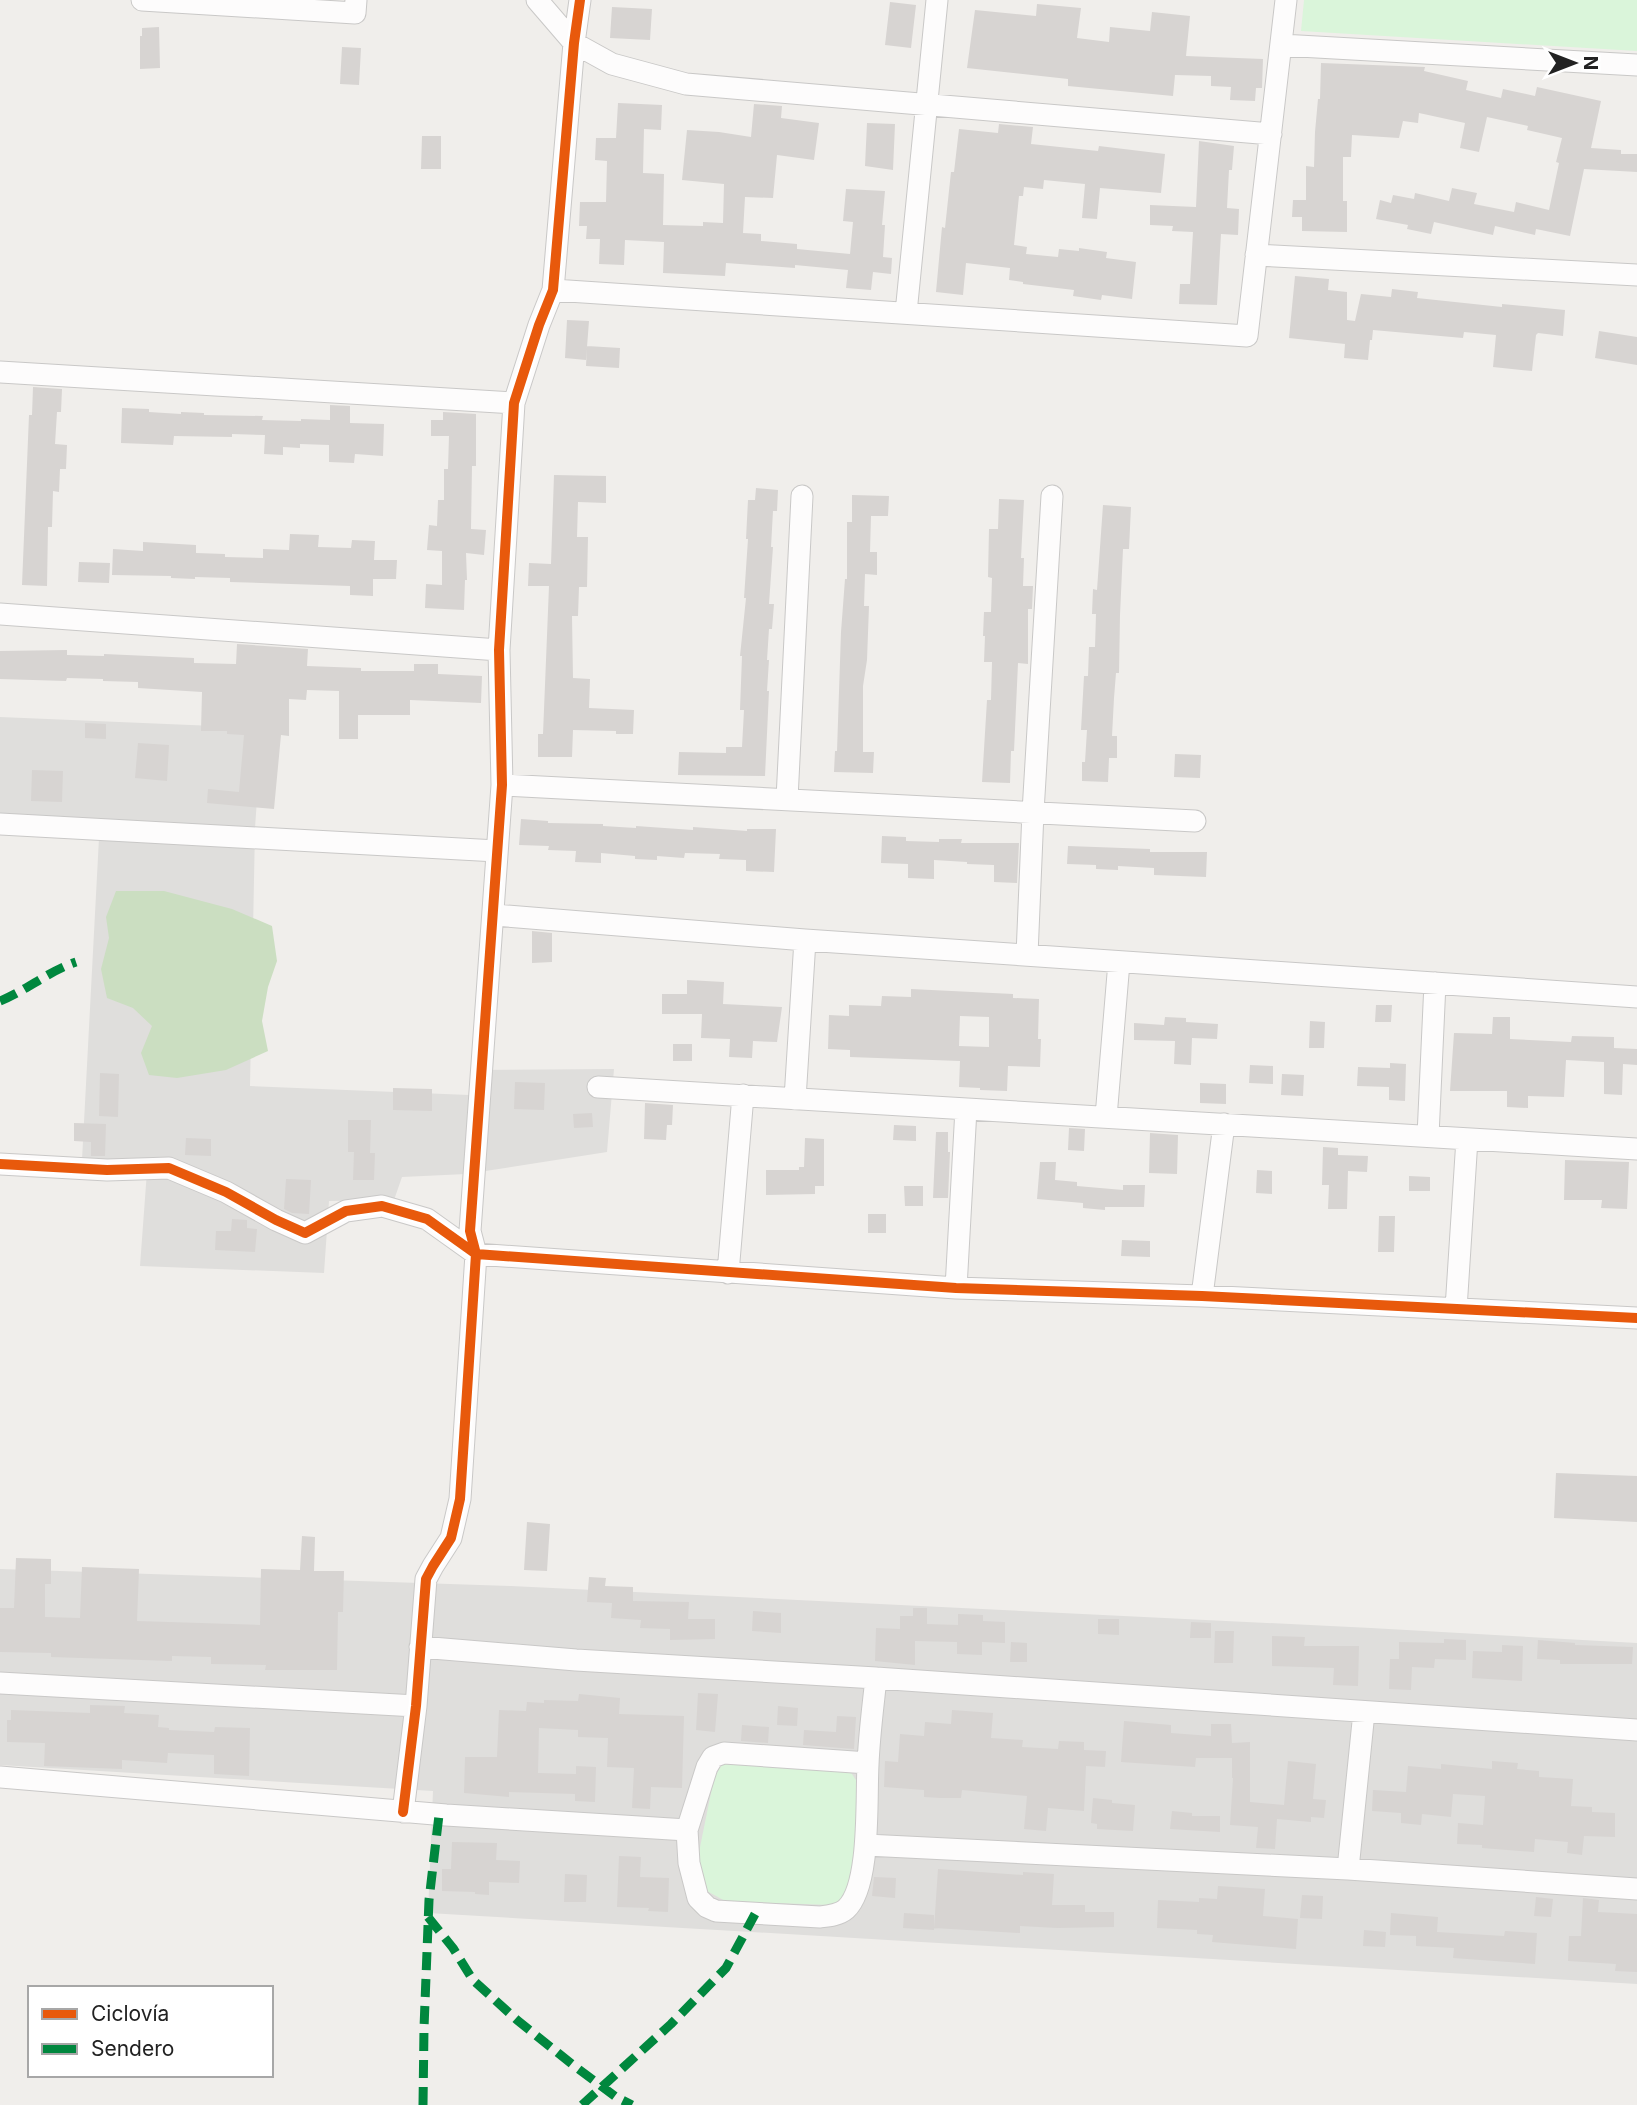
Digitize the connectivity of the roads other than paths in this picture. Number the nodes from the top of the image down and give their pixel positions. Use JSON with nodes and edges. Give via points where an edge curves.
{"nodes":[{"id":1,"x":142,"y":0,"type":"edge"},
{"id":2,"x":356,"y":0,"type":"edge"},
{"id":3,"x":537,"y":0,"type":"edge"},
{"id":4,"x":580,"y":0,"type":"edge"},
{"id":5,"x":937,"y":0,"type":"edge"},
{"id":6,"x":1286,"y":0,"type":"edge"},
{"id":7,"x":574,"y":43,"type":"junction"},
{"id":8,"x":1281,"y":44,"type":"junction"},
{"id":9,"x":1637,"y":65,"type":"edge"},
{"id":10,"x":927,"y":105,"type":"junction"},
{"id":11,"x":1270,"y":134,"type":"junction"},
{"id":12,"x":1256,"y":255,"type":"junction"},
{"id":13,"x":1637,"y":275,"type":"edge"},
{"id":14,"x":552,"y":290,"type":"junction"},
{"id":15,"x":906,"y":313,"type":"junction"},
{"id":16,"x":0,"y":372,"type":"edge"},
{"id":17,"x":514,"y":403,"type":"junction"},
{"id":18,"x":802,"y":496,"type":"dead end"},
{"id":19,"x":1052,"y":496,"type":"dead end"},
{"id":20,"x":0,"y":614,"type":"edge"},
{"id":21,"x":499,"y":650,"type":"junction"},
{"id":22,"x":502,"y":785,"type":"junction"},
{"id":23,"x":787,"y":799,"type":"junction"},
{"id":24,"x":1033,"y":812,"type":"junction"},
{"id":25,"x":1195,"y":821,"type":"dead end"},
{"id":26,"x":0,"y":824,"type":"edge"},
{"id":27,"x":497,"y":851,"type":"junction"},
{"id":28,"x":494,"y":915,"type":"junction"},
{"id":29,"x":805,"y":940,"type":"junction"},
{"id":30,"x":1027,"y":955,"type":"junction"},
{"id":31,"x":1119,"y":962,"type":"junction"},
{"id":32,"x":1435,"y":983,"type":"junction"},
{"id":33,"x":1637,"y":996,"type":"edge"},
{"id":34,"x":598,"y":1087,"type":"dead end"},
{"id":35,"x":743,"y":1095,"type":"junction"},
{"id":36,"x":795,"y":1098,"type":"junction"},
{"id":37,"x":966,"y":1109,"type":"junction"},
{"id":38,"x":1106,"y":1117,"type":"junction"},
{"id":39,"x":1224,"y":1124,"type":"junction"},
{"id":40,"x":1428,"y":1136,"type":"junction"},
{"id":41,"x":1467,"y":1139,"type":"junction"},
{"id":42,"x":1637,"y":1149,"type":"edge"},
{"id":43,"x":0,"y":1164,"type":"edge"},
{"id":44,"x":476,"y":1254,"type":"junction"},
{"id":45,"x":728,"y":1273,"type":"junction"},
{"id":46,"x":956,"y":1288,"type":"junction"},
{"id":47,"x":1202,"y":1296,"type":"junction"},
{"id":48,"x":1456,"y":1309,"type":"junction"},
{"id":49,"x":1637,"y":1318,"type":"edge"},
{"id":50,"x":420,"y":1647,"type":"junction"},
{"id":51,"x":876,"y":1678,"type":"junction"},
{"id":52,"x":0,"y":1683,"type":"edge"},
{"id":53,"x":416,"y":1706,"type":"junction"},
{"id":54,"x":1364,"y":1712,"type":"junction"},
{"id":55,"x":1637,"y":1730,"type":"edge"},
{"id":56,"x":868,"y":1763,"type":"junction"},
{"id":57,"x":0,"y":1777,"type":"edge"},
{"id":58,"x":403,"y":1812,"type":"junction"},
{"id":59,"x":687,"y":1830,"type":"junction"},
{"id":60,"x":866,"y":1845,"type":"junction"},
{"id":61,"x":1348,"y":1869,"type":"junction"},
{"id":62,"x":1637,"y":1889,"type":"edge"}],
"edges":[{"from":1,"to":2,"type":"street","via":[[355,13]]},
{"from":3,"to":7,"type":"street"},
{"from":4,"to":7,"type":"street"},
{"from":5,"to":10,"type":"street"},
{"from":6,"to":8,"type":"street"},
{"from":7,"to":10,"type":"street","via":[[612,64],[687,85]]},
{"from":7,"to":14,"type":"street"},
{"from":8,"to":9,"type":"street"},
{"from":8,"to":11,"type":"street"},
{"from":10,"to":11,"type":"street"},
{"from":10,"to":15,"type":"street"},
{"from":11,"to":12,"type":"street"},
{"from":12,"to":13,"type":"street"},
{"from":12,"to":15,"type":"street","via":[[1247,336]]},
{"from":14,"to":15,"type":"street"},
{"from":14,"to":17,"type":"street"},
{"from":16,"to":17,"type":"street"},
{"from":17,"to":21,"type":"street"},
{"from":18,"to":23,"type":"street"},
{"from":19,"to":24,"type":"street"},
{"from":20,"to":21,"type":"street"},
{"from":21,"to":22,"type":"street"},
{"from":22,"to":23,"type":"street"},
{"from":22,"to":27,"type":"street"},
{"from":23,"to":24,"type":"street"},
{"from":24,"to":25,"type":"street"},
{"from":24,"to":30,"type":"street"},
{"from":26,"to":27,"type":"street"},
{"from":27,"to":28,"type":"street"},
{"from":28,"to":29,"type":"street"},
{"from":28,"to":44,"type":"street","via":[[470,1231]]},
{"from":29,"to":30,"type":"street"},
{"from":29,"to":36,"type":"street"},
{"from":30,"to":31,"type":"street"},
{"from":31,"to":32,"type":"street"},
{"from":31,"to":38,"type":"street"},
{"from":32,"to":33,"type":"street"},
{"from":32,"to":40,"type":"street"},
{"from":34,"to":35,"type":"street"},
{"from":35,"to":36,"type":"street"},
{"from":35,"to":45,"type":"street"},
{"from":36,"to":37,"type":"street"},
{"from":37,"to":38,"type":"street"},
{"from":37,"to":46,"type":"street"},
{"from":38,"to":39,"type":"street"},
{"from":39,"to":40,"type":"street"},
{"from":39,"to":47,"type":"street"},
{"from":40,"to":41,"type":"street"},
{"from":41,"to":42,"type":"street"},
{"from":41,"to":48,"type":"street"},
{"from":43,"to":44,"type":"street","via":[[169,1168],[305,1233],[346,1211],[382,1206],[427,1219]]},
{"from":44,"to":45,"type":"street"},
{"from":44,"to":50,"type":"street","via":[[460,1499],[451,1538],[426,1579]]},
{"from":45,"to":46,"type":"street"},
{"from":46,"to":47,"type":"street"},
{"from":47,"to":48,"type":"street"},
{"from":48,"to":49,"type":"street"},
{"from":50,"to":51,"type":"street"},
{"from":50,"to":53,"type":"street"},
{"from":51,"to":54,"type":"street"},
{"from":51,"to":56,"type":"street"},
{"from":52,"to":53,"type":"street"},
{"from":53,"to":58,"type":"street"},
{"from":54,"to":55,"type":"street"},
{"from":54,"to":61,"type":"street"},
{"from":56,"to":59,"type":"street","via":[[724,1753],[713,1757]]},
{"from":56,"to":60,"type":"street"},
{"from":57,"to":58,"type":"street"},
{"from":58,"to":59,"type":"street"},
{"from":59,"to":60,"type":"street","via":[[698,1898],[716,1911],[835,1915],[853,1898]]},
{"from":60,"to":61,"type":"street"},
{"from":61,"to":62,"type":"street"}]}
